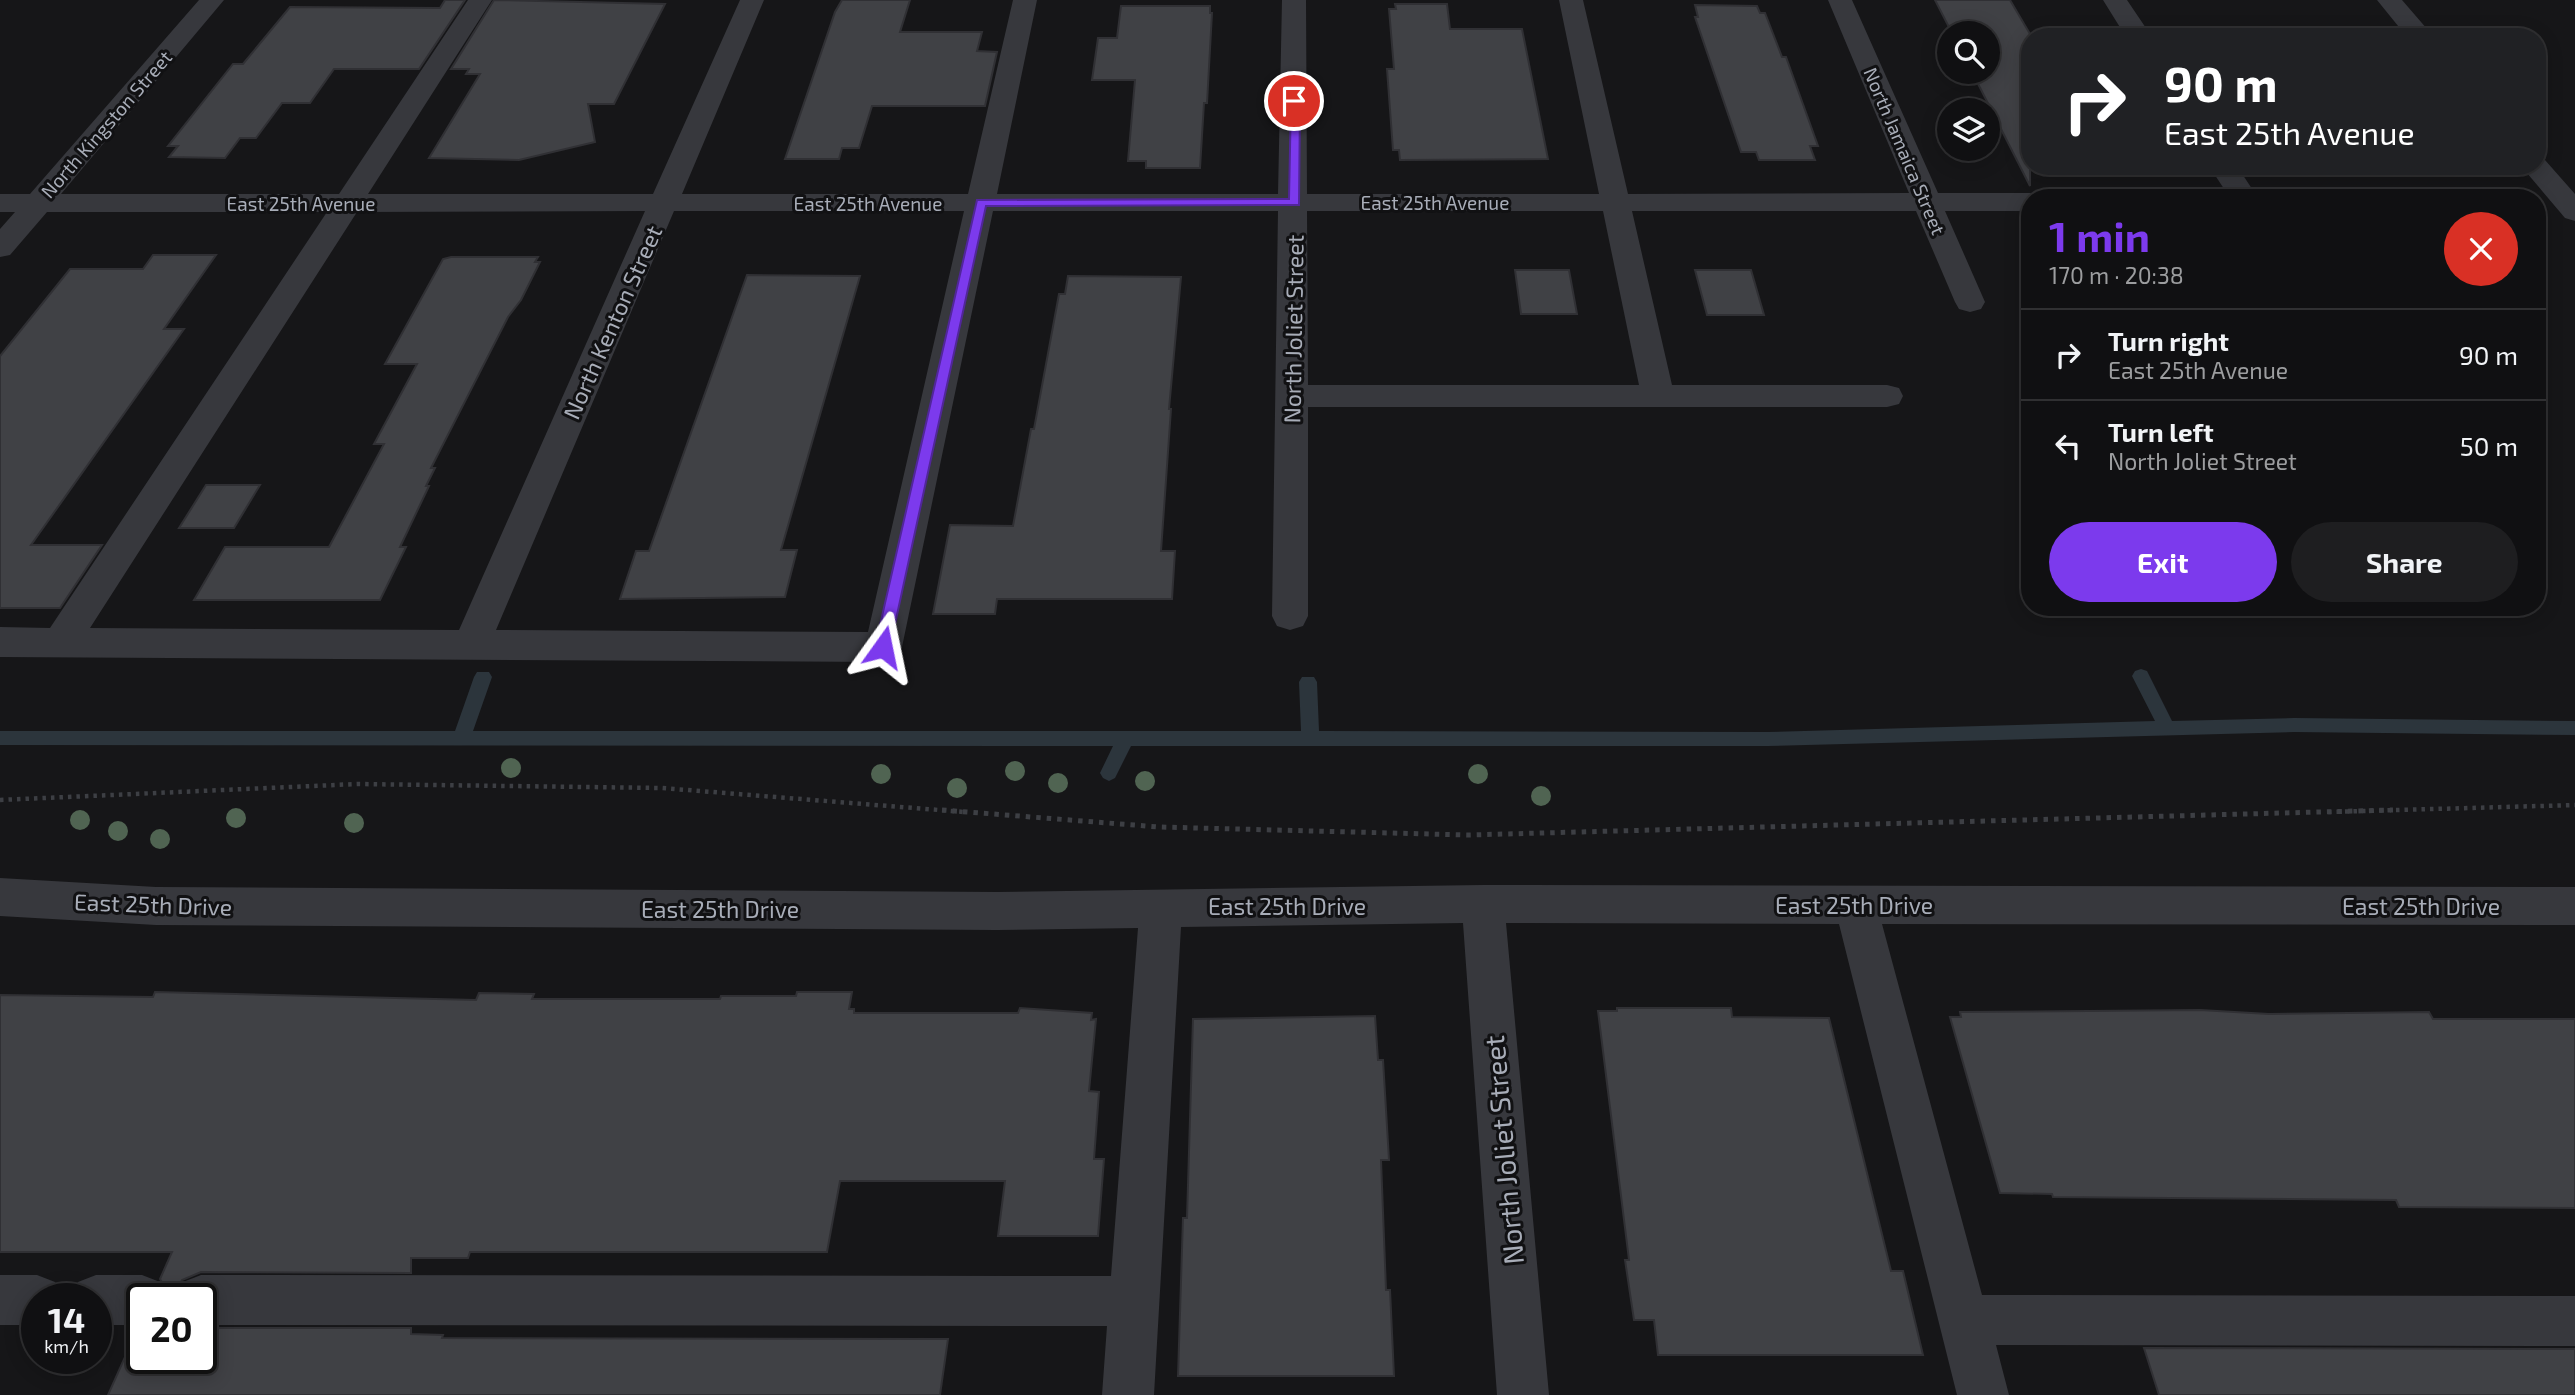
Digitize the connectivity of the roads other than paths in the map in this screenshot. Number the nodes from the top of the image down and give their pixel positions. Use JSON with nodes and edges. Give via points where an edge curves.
{"nodes":[{"id":1,"x":212,"y":0,"type":"edge"},
{"id":2,"x":480,"y":0,"type":"edge"},
{"id":3,"x":752,"y":0,"type":"edge"},
{"id":4,"x":1025,"y":0,"type":"edge"},
{"id":5,"x":1294,"y":0,"type":"edge"},
{"id":6,"x":1570,"y":0,"type":"edge"},
{"id":7,"x":1840,"y":0,"type":"edge"},
{"id":8,"x":2115,"y":0,"type":"edge"},
{"id":9,"x":2389,"y":0,"type":"edge"},
{"id":10,"x":2133,"y":28,"type":"edge"},
{"id":11,"x":2413,"y":28,"type":"edge"},
{"id":12,"x":2542,"y":175,"type":"edge"},
{"id":13,"x":1295,"y":202,"type":"junction"},
{"id":14,"x":1615,"y":202,"type":"junction"},
{"id":15,"x":1927,"y":202,"type":"junction"},
{"id":16,"x":2021,"y":202,"type":"edge"},
{"id":17,"x":0,"y":203,"type":"edge"},
{"id":18,"x":38,"y":203,"type":"junction"},
{"id":19,"x":347,"y":203,"type":"junction"},
{"id":20,"x":665,"y":203,"type":"junction"},
{"id":21,"x":981,"y":203,"type":"junction"},
{"id":22,"x":2563,"y":204,"type":"edge"},
{"id":23,"x":0,"y":248,"type":"edge"},
{"id":24,"x":1970,"y":302,"type":"dead end"},
{"id":25,"x":1292,"y":396,"type":"junction"},
{"id":26,"x":1658,"y":396,"type":"junction"},
{"id":27,"x":1887,"y":396,"type":"dead end"},
{"id":28,"x":1290,"y":616,"type":"dead end"},
{"id":29,"x":0,"y":642,"type":"edge"},
{"id":30,"x":61,"y":642,"type":"junction"},
{"id":31,"x":471,"y":644,"type":"junction"},
{"id":32,"x":0,"y":897,"type":"edge"},
{"id":33,"x":1483,"y":904,"type":"junction"},
{"id":34,"x":1856,"y":905,"type":"junction"},
{"id":35,"x":2575,"y":906,"type":"edge"},
{"id":36,"x":1161,"y":907,"type":"junction"},
{"id":37,"x":0,"y":1300,"type":"edge"},
{"id":38,"x":21,"y":1300,"type":"edge"},
{"id":39,"x":217,"y":1300,"type":"edge"},
{"id":40,"x":1133,"y":1301,"type":"junction"},
{"id":41,"x":1963,"y":1320,"type":"junction"},
{"id":42,"x":2575,"y":1321,"type":"edge"},
{"id":43,"x":1128,"y":1395,"type":"edge"},
{"id":44,"x":1523,"y":1395,"type":"edge"},
{"id":45,"x":1983,"y":1395,"type":"edge"}],
"edges":[{"from":1,"to":18,"type":"street","name":"North Kingston Street"},
{"from":2,"to":19,"type":"street"},
{"from":3,"to":20,"type":"street","name":"North Kenton Street"},
{"from":4,"to":21,"type":"street"},
{"from":5,"to":13,"type":"street","name":"North Joliet Street"},
{"from":6,"to":14,"type":"street"},
{"from":7,"to":15,"type":"street","name":"North Jamaica Street"},
{"from":8,"to":10,"type":"street"},
{"from":9,"to":11,"type":"street"},
{"from":12,"to":22,"type":"street"},
{"from":13,"to":14,"type":"street","name":"East 25th Avenue"},
{"from":13,"to":21,"type":"street","name":"East 25th Avenue"},
{"from":13,"to":25,"type":"street","name":"North Joliet Street"},
{"from":14,"to":15,"type":"street","name":"East 25th Avenue"},
{"from":14,"to":26,"type":"street"},
{"from":15,"to":16,"type":"street","name":"East 25th Avenue"},
{"from":15,"to":24,"type":"street","name":"North Jamaica Street"},
{"from":17,"to":18,"type":"street","name":"East 25th Avenue"},
{"from":18,"to":19,"type":"street","name":"East 25th Avenue"},
{"from":18,"to":23,"type":"street","name":"North Kingston Street"},
{"from":19,"to":20,"type":"street","name":"East 25th Avenue"},
{"from":19,"to":30,"type":"street"},
{"from":20,"to":21,"type":"street","name":"East 25th Avenue"},
{"from":20,"to":31,"type":"street","name":"North Kenton Street"},
{"from":21,"to":31,"type":"street","via":[[883,647]]},
{"from":25,"to":26,"type":"street"},
{"from":25,"to":28,"type":"street","name":"North Joliet Street"},
{"from":26,"to":27,"type":"street"},
{"from":29,"to":30,"type":"street"},
{"from":30,"to":31,"type":"street"},
{"from":32,"to":36,"type":"street","name":"East 25th Drive","via":[[156,906],[984,911]]},
{"from":33,"to":34,"type":"street","name":"East 25th Drive"},
{"from":33,"to":36,"type":"street","name":"East 25th Drive"},
{"from":33,"to":44,"type":"street","name":"North Joliet Street"},
{"from":34,"to":35,"type":"street","name":"East 25th Drive"},
{"from":34,"to":41,"type":"street"},
{"from":36,"to":40,"type":"street"},
{"from":37,"to":38,"type":"street"},
{"from":39,"to":40,"type":"street"},
{"from":40,"to":43,"type":"street"},
{"from":41,"to":42,"type":"street"},
{"from":41,"to":45,"type":"street"}]}
